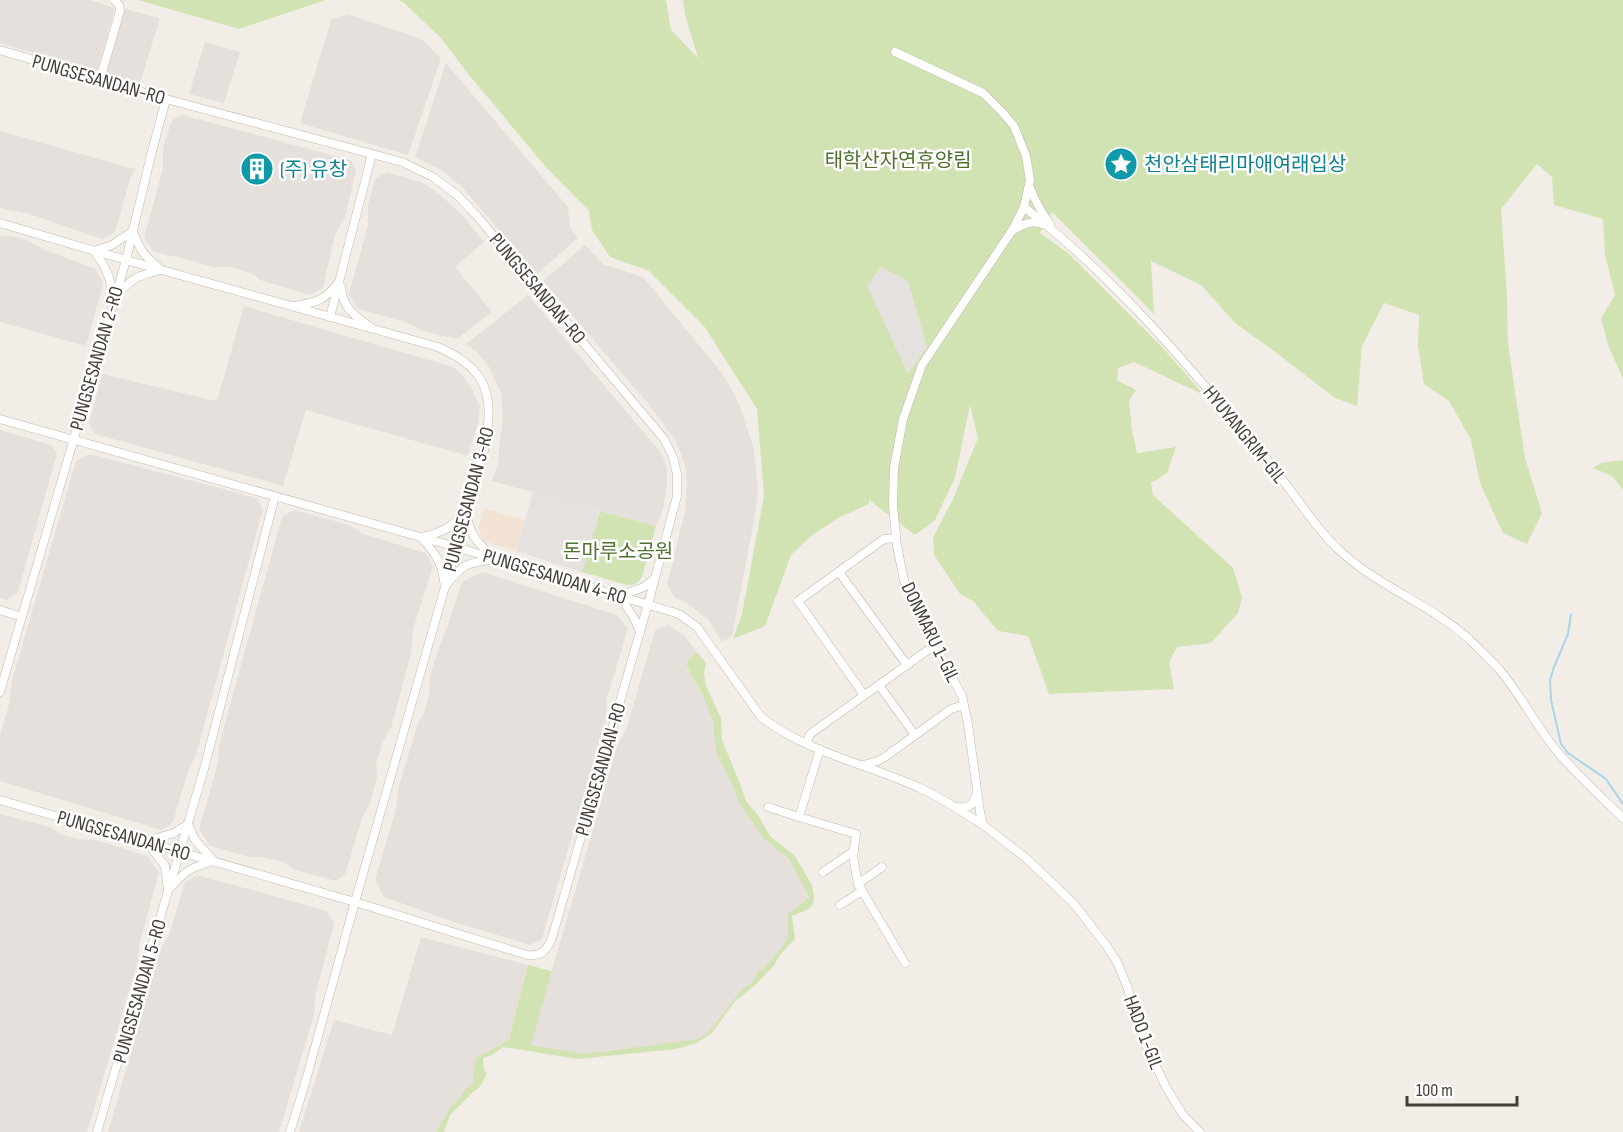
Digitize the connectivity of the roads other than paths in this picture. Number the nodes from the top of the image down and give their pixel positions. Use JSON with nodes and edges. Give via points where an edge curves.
{"nodes":[{"id":1,"x":114,"y":0,"type":"edge"},
{"id":2,"x":0,"y":50,"type":"edge"},
{"id":3,"x":895,"y":52,"type":"dead end"},
{"id":4,"x":100,"y":79,"type":"junction"},
{"id":5,"x":166,"y":99,"type":"junction"},
{"id":6,"x":372,"y":154,"type":"junction"},
{"id":7,"x":1029,"y":183,"type":"junction"},
{"id":8,"x":1024,"y":207,"type":"junction"},
{"id":9,"x":0,"y":223,"type":"edge"},
{"id":10,"x":1049,"y":226,"type":"junction"},
{"id":11,"x":133,"y":231,"type":"junction"},
{"id":12,"x":1011,"y":232,"type":"junction"},
{"id":13,"x":1058,"y":235,"type":"junction"},
{"id":14,"x":94,"y":251,"type":"junction"},
{"id":15,"x":126,"y":260,"type":"junction"},
{"id":16,"x":162,"y":270,"type":"junction"},
{"id":17,"x":340,"y":280,"type":"junction"},
{"id":18,"x":114,"y":299,"type":"junction"},
{"id":19,"x":292,"y":306,"type":"junction"},
{"id":20,"x":330,"y":317,"type":"junction"},
{"id":21,"x":373,"y":329,"type":"junction"},
{"id":22,"x":0,"y":419,"type":"edge"},
{"id":23,"x":72,"y":440,"type":"junction"},
{"id":24,"x":275,"y":496,"type":"junction"},
{"id":25,"x":466,"y":512,"type":"junction"},
{"id":26,"x":420,"y":537,"type":"junction"},
{"id":27,"x":896,"y":538,"type":"junction"},
{"id":28,"x":456,"y":547,"type":"junction"},
{"id":29,"x":495,"y":559,"type":"junction"},
{"id":30,"x":839,"y":572,"type":"junction"},
{"id":31,"x":655,"y":578,"type":"junction"},
{"id":32,"x":445,"y":586,"type":"junction"},
{"id":33,"x":620,"y":596,"type":"junction"},
{"id":34,"x":648,"y":604,"type":"junction"},
{"id":35,"x":0,"y":610,"type":"edge"},
{"id":36,"x":22,"y":617,"type":"junction"},
{"id":37,"x":640,"y":632,"type":"junction"},
{"id":38,"x":935,"y":645,"type":"junction"},
{"id":39,"x":907,"y":665,"type":"junction"},
{"id":40,"x":879,"y":685,"type":"junction"},
{"id":41,"x":0,"y":692,"type":"edge"},
{"id":42,"x":864,"y":695,"type":"junction"},
{"id":43,"x":964,"y":705,"type":"junction"},
{"id":44,"x":915,"y":735,"type":"junction"},
{"id":45,"x":807,"y":743,"type":"junction"},
{"id":46,"x":819,"y":749,"type":"junction"},
{"id":47,"x":885,"y":757,"type":"junction"},
{"id":48,"x":862,"y":765,"type":"junction"},
{"id":49,"x":891,"y":776,"type":"junction"},
{"id":50,"x":977,"y":791,"type":"junction"},
{"id":51,"x":0,"y":794,"type":"edge"},
{"id":52,"x":0,"y":800,"type":"edge"},
{"id":53,"x":9,"y":802,"type":"junction"},
{"id":54,"x":768,"y":807,"type":"dead end"},
{"id":55,"x":954,"y":807,"type":"junction"},
{"id":56,"x":799,"y":817,"type":"junction"},
{"id":57,"x":1623,"y":818,"type":"edge"},
{"id":58,"x":188,"y":824,"type":"junction"},
{"id":59,"x":983,"y":825,"type":"junction"},
{"id":60,"x":146,"y":842,"type":"junction"},
{"id":61,"x":179,"y":851,"type":"junction"},
{"id":62,"x":854,"y":851,"type":"junction"},
{"id":63,"x":214,"y":861,"type":"junction"},
{"id":64,"x":882,"y":867,"type":"dead end"},
{"id":65,"x":823,"y":872,"type":"dead end"},
{"id":66,"x":860,"y":887,"type":"junction"},
{"id":67,"x":168,"y":890,"type":"junction"},
{"id":68,"x":355,"y":902,"type":"junction"},
{"id":69,"x":840,"y":905,"type":"dead end"},
{"id":70,"x":904,"y":963,"type":"dead end"},
{"id":71,"x":98,"y":1132,"type":"edge"},
{"id":72,"x":290,"y":1132,"type":"edge"},
{"id":73,"x":1200,"y":1132,"type":"edge"}],
"edges":[{"from":1,"to":4,"type":"street","via":[[120,11]]},
{"from":2,"to":4,"type":"street","name":"PUNGSESANDAN-RO"},
{"from":3,"to":7,"type":"street","via":[[983,93],[1014,126],[1026,156]]},
{"from":4,"to":5,"type":"street","name":"PUNGSESANDAN-RO"},
{"from":5,"to":6,"type":"street","name":"PUNGSESANDAN-RO"},
{"from":5,"to":11,"type":"street","name":"PUNGSESANDAN 2-RO"},
{"from":6,"to":17,"type":"street"},
{"from":6,"to":31,"type":"street","name":"PUNGSESANDAN-RO","via":[[402,162],[433,177],[457,195],[664,439],[677,474],[677,496]]},
{"from":7,"to":8,"type":"street"},
{"from":7,"to":13,"type":"street","via":[[1042,213]]},
{"from":8,"to":10,"type":"street","name":"HYUYANGRIM-GIL"},
{"from":8,"to":12,"type":"street","name":"DONMARU 1-GIL"},
{"from":9,"to":14,"type":"street","name":"PUNGSESANDAN 3-RO"},
{"from":10,"to":12,"type":"street","via":[[1035,222]]},
{"from":10,"to":13,"type":"street","name":"HYUYANGRIM-GIL"},
{"from":11,"to":14,"type":"street"},
{"from":11,"to":15,"type":"street","name":"PUNGSESANDAN 2-RO"},
{"from":11,"to":16,"type":"street","via":[[144,255]]},
{"from":12,"to":27,"type":"street","name":"DONMARU 1-GIL","via":[[922,365],[916,380],[903,419],[894,468]]},
{"from":13,"to":57,"type":"street","name":"HYUYANGRIM-GIL","via":[[1106,277],[1165,339],[1335,547],[1468,638],[1498,668],[1556,750]]},
{"from":14,"to":15,"type":"street","name":"PUNGSESANDAN 3-RO"},
{"from":14,"to":18,"type":"street","via":[[107,269]]},
{"from":15,"to":16,"type":"street","name":"PUNGSESANDAN 3-RO"},
{"from":15,"to":18,"type":"street","name":"PUNGSESANDAN 2-RO"},
{"from":16,"to":18,"type":"street","via":[[128,282]]},
{"from":16,"to":19,"type":"street","name":"PUNGSESANDAN 3-RO"},
{"from":17,"to":19,"type":"street","via":[[323,299]]},
{"from":17,"to":20,"type":"street"},
{"from":17,"to":21,"type":"street","via":[[345,305]]},
{"from":18,"to":23,"type":"street","name":"PUNGSESANDAN 2-RO"},
{"from":19,"to":20,"type":"street","name":"PUNGSESANDAN 3-RO"},
{"from":20,"to":21,"type":"street","name":"PUNGSESANDAN 3-RO"},
{"from":21,"to":25,"type":"street","name":"PUNGSESANDAN 3-RO","via":[[453,353],[467,362],[485,388],[490,421]]},
{"from":22,"to":23,"type":"street","name":"PUNGSESANDAN 4-RO"},
{"from":23,"to":24,"type":"street","name":"PUNGSESANDAN 4-RO"},
{"from":23,"to":36,"type":"street","name":"PUNGSESANDAN 2-RO"},
{"from":24,"to":26,"type":"street","name":"PUNGSESANDAN 4-RO"},
{"from":24,"to":58,"type":"street"},
{"from":25,"to":26,"type":"street","via":[[440,533]]},
{"from":25,"to":28,"type":"street","name":"PUNGSESANDAN 3-RO"},
{"from":25,"to":29,"type":"street","via":[[476,541]]},
{"from":26,"to":28,"type":"street","name":"PUNGSESANDAN 4-RO"},
{"from":26,"to":32,"type":"street","via":[[439,559]]},
{"from":27,"to":30,"type":"street","via":[[884,539]]},
{"from":27,"to":38,"type":"street","name":"DONMARU 1-GIL","via":[[905,585]]},
{"from":28,"to":29,"type":"street","name":"PUNGSESANDAN 4-RO"},
{"from":28,"to":32,"type":"street","name":"PUNGSESANDAN 3-RO"},
{"from":29,"to":32,"type":"street","via":[[459,568]]},
{"from":29,"to":33,"type":"street","name":"PUNGSESANDAN 4-RO"},
{"from":30,"to":39,"type":"street"},
{"from":30,"to":42,"type":"street","via":[[798,601]]},
{"from":31,"to":33,"type":"street"},
{"from":31,"to":34,"type":"street","name":"PUNGSESANDAN-RO"},
{"from":32,"to":68,"type":"street","name":"PUNGSESANDAN 3-RO"},
{"from":33,"to":34,"type":"street","name":"PUNGSESANDAN 4-RO"},
{"from":33,"to":37,"type":"street"},
{"from":34,"to":37,"type":"street","name":"PUNGSESANDAN-RO"},
{"from":34,"to":45,"type":"street","name":"PUNGSESANDAN 4-RO","via":[[679,614],[697,627],[761,717]]},
{"from":35,"to":36,"type":"street"},
{"from":36,"to":41,"type":"street","name":"PUNGSESANDAN 2-RO"},
{"from":37,"to":68,"type":"street","name":"PUNGSESANDAN-RO","via":[[552,938],[541,954],[527,955]]},
{"from":38,"to":39,"type":"street"},
{"from":38,"to":43,"type":"street","name":"DONMARU 1-GIL"},
{"from":39,"to":40,"type":"street"},
{"from":40,"to":42,"type":"street"},
{"from":40,"to":44,"type":"street"},
{"from":42,"to":45,"type":"street","via":[[810,734]]},
{"from":43,"to":44,"type":"street","via":[[951,709]]},
{"from":43,"to":50,"type":"street","name":"DONMARU 1-GIL"},
{"from":44,"to":47,"type":"street"},
{"from":45,"to":46,"type":"street","name":"PUNGSESANDAN 4-RO"},
{"from":46,"to":48,"type":"street","name":"PUNGSESANDAN 4-RO"},
{"from":46,"to":56,"type":"street"},
{"from":47,"to":48,"type":"street"},
{"from":47,"to":49,"type":"street"},
{"from":48,"to":49,"type":"street","name":"PUNGSESANDAN 4-RO"},
{"from":49,"to":55,"type":"street","name":"PUNGSESANDAN 4-RO"},
{"from":50,"to":55,"type":"street","via":[[970,807]]},
{"from":50,"to":59,"type":"street","name":"DONMARU 1-GIL"},
{"from":51,"to":53,"type":"street"},
{"from":52,"to":53,"type":"street","name":"PUNGSESANDAN-RO"},
{"from":53,"to":60,"type":"street","name":"PUNGSESANDAN-RO"},
{"from":54,"to":56,"type":"street"},
{"from":55,"to":59,"type":"street","name":"PUNGSESANDAN 4-RO"},
{"from":56,"to":62,"type":"street","via":[[856,834]]},
{"from":58,"to":60,"type":"street"},
{"from":58,"to":61,"type":"street"},
{"from":58,"to":63,"type":"street","via":[[195,840]]},
{"from":59,"to":73,"type":"street","name":"HADO 1-GIL","via":[[1046,876],[1106,945],[1117,962],[1143,1039],[1166,1087]]},
{"from":60,"to":61,"type":"street","name":"PUNGSESANDAN-RO"},
{"from":60,"to":67,"type":"street","via":[[165,866]]},
{"from":61,"to":63,"type":"street","name":"PUNGSESANDAN-RO"},
{"from":61,"to":67,"type":"street","name":"PUNGSESANDAN 5-RO"},
{"from":62,"to":65,"type":"street"},
{"from":62,"to":66,"type":"street"},
{"from":63,"to":67,"type":"street","via":[[192,867]]},
{"from":63,"to":68,"type":"street","name":"PUNGSESANDAN-RO"},
{"from":64,"to":66,"type":"street"},
{"from":66,"to":69,"type":"street"},
{"from":66,"to":70,"type":"street"},
{"from":67,"to":71,"type":"street","name":"PUNGSESANDAN 5-RO"},
{"from":68,"to":72,"type":"street"}]}
